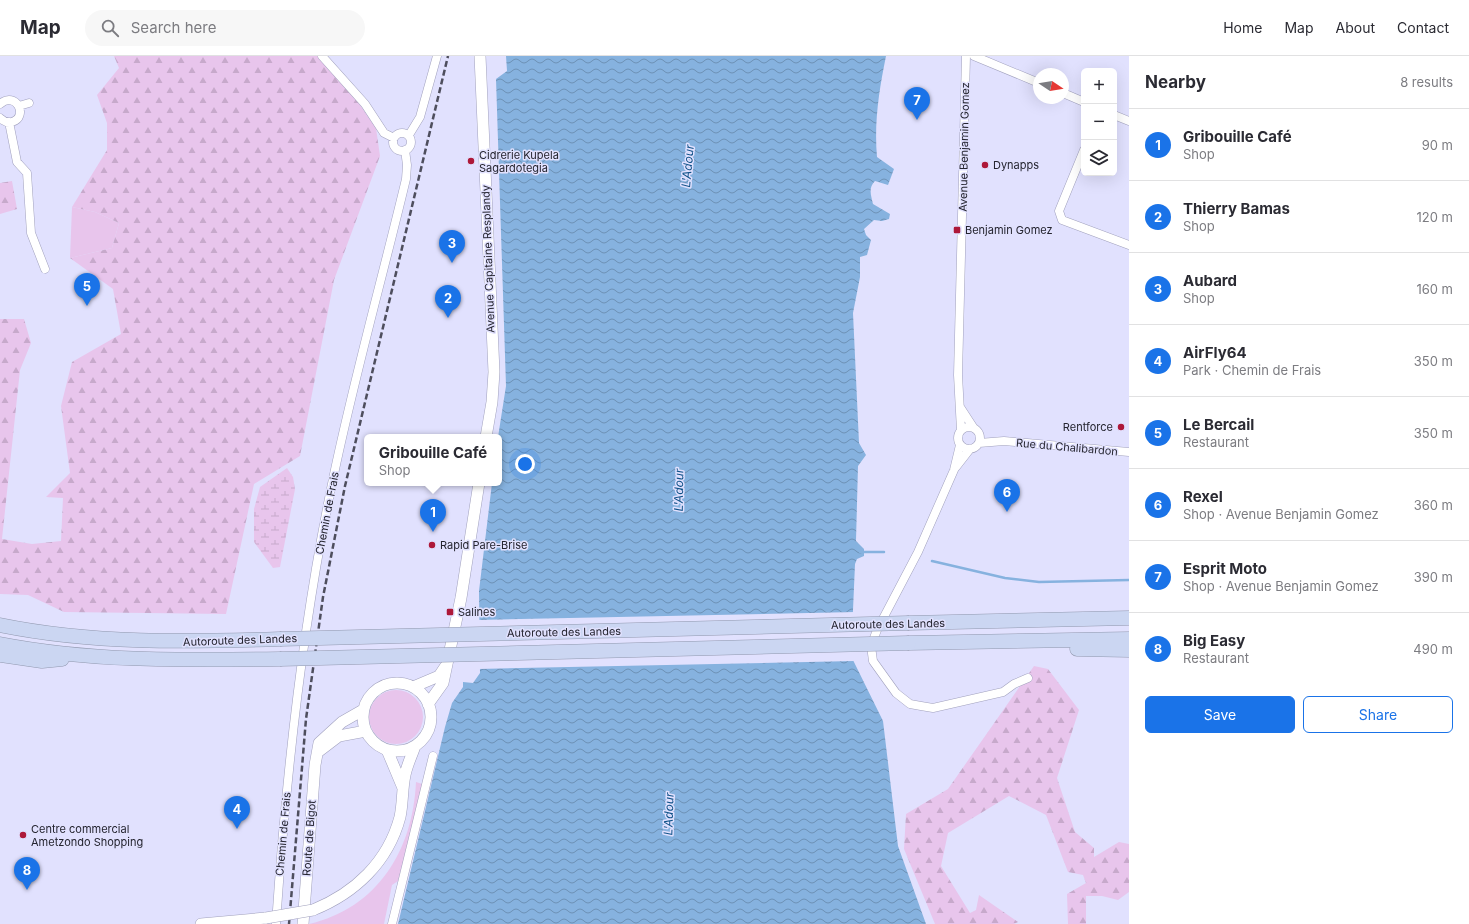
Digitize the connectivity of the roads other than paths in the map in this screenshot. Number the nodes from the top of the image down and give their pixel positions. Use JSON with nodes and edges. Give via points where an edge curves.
{"nodes":[{"id":1,"x":322,"y":56,"type":"edge"},
{"id":2,"x":437,"y":56,"type":"edge"},
{"id":3,"x":480,"y":56,"type":"edge"},
{"id":4,"x":966,"y":56,"type":"edge"},
{"id":5,"x":974,"y":56,"type":"edge"},
{"id":6,"x":1033,"y":81,"type":"edge"},
{"id":7,"x":0,"y":92,"type":"edge"},
{"id":8,"x":1069,"y":96,"type":"edge"},
{"id":9,"x":1081,"y":101,"type":"edge"},
{"id":10,"x":2,"y":103,"type":"edge"},
{"id":11,"x":29,"y":103,"type":"dead end"},
{"id":12,"x":19,"y":106,"type":"junction"},
{"id":13,"x":1117,"y":116,"type":"edge"},
{"id":14,"x":0,"y":118,"type":"edge"},
{"id":15,"x":1129,"y":120,"type":"edge"},
{"id":16,"x":9,"y":122,"type":"junction"},
{"id":17,"x":409,"y":135,"type":"junction"},
{"id":18,"x":394,"y":138,"type":"junction"},
{"id":19,"x":405,"y":150,"type":"junction"},
{"id":20,"x":1081,"y":157,"type":"edge"},
{"id":21,"x":1129,"y":245,"type":"edge"},
{"id":22,"x":45,"y":269,"type":"dead end"},
{"id":23,"x":958,"y":405,"type":"junction"},
{"id":24,"x":973,"y":427,"type":"junction"},
{"id":25,"x":961,"y":430,"type":"junction"},
{"id":26,"x":487,"y":434,"type":"edge"},
{"id":27,"x":980,"y":439,"type":"junction"},
{"id":28,"x":960,"y":445,"type":"junction"},
{"id":29,"x":970,"y":449,"type":"junction"},
{"id":30,"x":1129,"y":452,"type":"edge"},
{"id":31,"x":954,"y":470,"type":"junction"},
{"id":32,"x":479,"y":486,"type":"edge"},
{"id":33,"x":1129,"y":617,"type":"edge"},
{"id":34,"x":0,"y":625,"type":"edge"},
{"id":35,"x":1129,"y":638,"type":"edge"},
{"id":36,"x":948,"y":642,"type":"junction"},
{"id":37,"x":0,"y":644,"type":"edge"},
{"id":38,"x":1129,"y":650,"type":"edge"},
{"id":39,"x":0,"y":655,"type":"edge"},
{"id":40,"x":80,"y":656,"type":"junction"},
{"id":41,"x":446,"y":667,"type":"junction"},
{"id":42,"x":1028,"y":678,"type":"dead end"},
{"id":43,"x":413,"y":687,"type":"junction"},
{"id":44,"x":428,"y":704,"type":"junction"},
{"id":45,"x":363,"y":710,"type":"junction"},
{"id":46,"x":366,"y":731,"type":"junction"},
{"id":47,"x":415,"y":746,"type":"junction"},
{"id":48,"x":387,"y":750,"type":"junction"},
{"id":49,"x":317,"y":752,"type":"junction"},
{"id":50,"x":433,"y":756,"type":"dead end"},
{"id":51,"x":403,"y":788,"type":"junction"},
{"id":52,"x":201,"y":924,"type":"edge"},
{"id":53,"x":276,"y":924,"type":"edge"},
{"id":54,"x":303,"y":924,"type":"edge"},
{"id":55,"x":392,"y":924,"type":"edge"}],
"edges":[{"from":1,"to":18,"type":"street","via":[[365,104],[384,133]]},
{"from":2,"to":17,"type":"street","via":[[420,118]]},
{"from":3,"to":26,"type":"main road","name":"Avenue Capitaine Resplandy","via":[[494,372]]},
{"from":4,"to":23,"type":"street","name":"Avenue Benjamin Gomez"},
{"from":5,"to":6,"type":"street"},
{"from":7,"to":10,"type":"street"},
{"from":8,"to":9,"type":"street"},
{"from":10,"to":12,"type":"street","via":[[10,100]]},
{"from":11,"to":12,"type":"street"},
{"from":12,"to":16,"type":"street","via":[[18,117]]},
{"from":13,"to":15,"type":"street"},
{"from":14,"to":16,"type":"street"},
{"from":16,"to":22,"type":"street","via":[[17,162],[28,173],[31,234]]},
{"from":17,"to":18,"type":"street","via":[[399,133]]},
{"from":17,"to":19,"type":"street","name":"Chemin de Frais","via":[[411,146]]},
{"from":18,"to":19,"type":"street","via":[[396,148]]},
{"from":19,"to":53,"type":"street","name":"Chemin de Frais","via":[[406,179],[336,463],[307,624],[288,772]]},
{"from":20,"to":21,"type":"street","via":[[1059,211],[1062,220]]},
{"from":23,"to":24,"type":"street"},
{"from":23,"to":25,"type":"street","name":"Avenue Benjamin Gomez"},
{"from":24,"to":25,"type":"street"},
{"from":24,"to":27,"type":"street","via":[[979,431]]},
{"from":25,"to":28,"type":"street","via":[[958,435]]},
{"from":27,"to":29,"type":"street"},
{"from":27,"to":30,"type":"street","name":"Rue du Chalibardon"},
{"from":28,"to":29,"type":"street"},
{"from":28,"to":31,"type":"street"},
{"from":29,"to":31,"type":"street"},
{"from":31,"to":42,"type":"street","via":[[918,552],[886,609],[871,646],[873,661],[896,693],[910,704],[933,708],[1003,692]]},
{"from":32,"to":41,"type":"main road","via":[[461,598]]},
{"from":33,"to":34,"type":"highway","name":"Autoroute des Landes","bridge":true,"via":[[197,641],[66,636]]},
{"from":35,"to":36,"type":"highway","name":"Autoroute des Landes"},
{"from":36,"to":38,"type":"highway","via":[[977,651]]},
{"from":36,"to":40,"type":"highway","name":"Autoroute des Landes","bridge":true,"via":[[280,659],[164,660]]},
{"from":37,"to":40,"type":"highway","name":"Autoroute des Landes"},
{"from":39,"to":40,"type":"highway","via":[[42,661]]},
{"from":41,"to":43,"type":"main road","via":[[439,676]]},
{"from":41,"to":44,"type":"main road","via":[[443,683]]},
{"from":43,"to":44,"type":"main road"},
{"from":43,"to":45,"type":"main road","via":[[393,683],[383,686],[367,700]]},
{"from":44,"to":47,"type":"main road","via":[[430,723],[422,740]]},
{"from":45,"to":46,"type":"main road"},
{"from":45,"to":49,"type":"main road","name":"Route de Bigot","via":[[331,730],[319,743]]},
{"from":46,"to":48,"type":"main road","via":[[378,746]]},
{"from":46,"to":49,"type":"main road","via":[[339,736]]},
{"from":47,"to":48,"type":"main road","via":[[406,750]]},
{"from":47,"to":51,"type":"main road","via":[[405,773]]},
{"from":48,"to":51,"type":"main road"},
{"from":49,"to":54,"type":"main road","name":"Route de Bigot"},
{"from":50,"to":55,"type":"street"},
{"from":51,"to":52,"type":"main road","bridge":true,"via":[[400,818],[382,857],[350,891],[314,910],[266,918]]}]}
